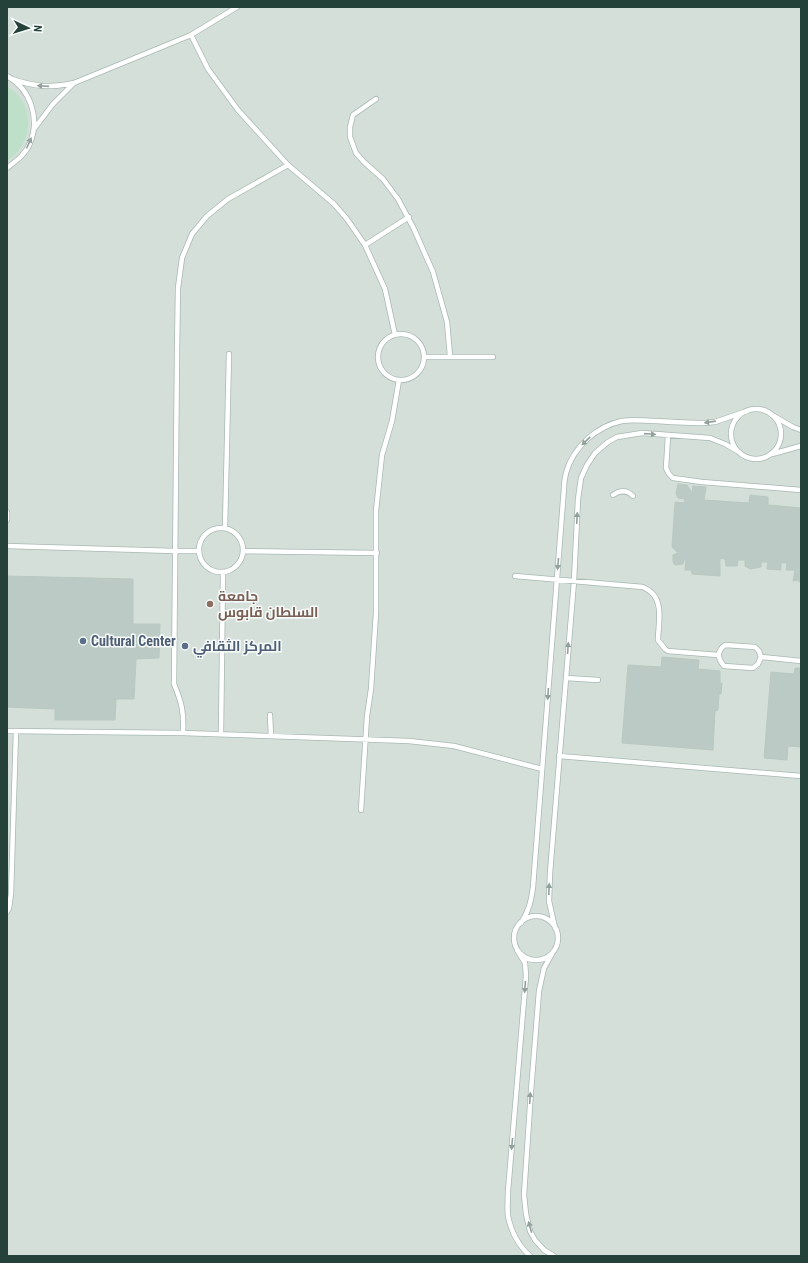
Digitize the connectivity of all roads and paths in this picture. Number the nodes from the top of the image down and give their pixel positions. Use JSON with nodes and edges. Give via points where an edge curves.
{"nodes":[{"id":1,"x":237,"y":7,"type":"edge"},
{"id":2,"x":191,"y":35,"type":"junction"},
{"id":3,"x":7,"y":76,"type":"edge"},
{"id":4,"x":12,"y":79,"type":"junction"},
{"id":5,"x":74,"y":83,"type":"junction"},
{"id":6,"x":376,"y":99,"type":"dead end"},
{"id":7,"x":34,"y":129,"type":"junction"},
{"id":8,"x":288,"y":165,"type":"junction"},
{"id":9,"x":7,"y":168,"type":"edge"},
{"id":10,"x":409,"y":217,"type":"junction"},
{"id":11,"x":365,"y":245,"type":"junction"},
{"id":12,"x":395,"y":335,"type":"junction"},
{"id":13,"x":229,"y":354,"type":"dead end"},
{"id":14,"x":450,"y":356,"type":"junction"},
{"id":15,"x":424,"y":357,"type":"junction"},
{"id":16,"x":492,"y":357,"type":"dead end"},
{"id":17,"x":399,"y":380,"type":"junction"},
{"id":18,"x":747,"y":411,"type":"junction"},
{"id":19,"x":770,"y":413,"type":"junction"},
{"id":20,"x":801,"y":430,"type":"edge"},
{"id":21,"x":668,"y":436,"type":"junction"},
{"id":22,"x":801,"y":446,"type":"edge"},
{"id":23,"x":739,"y":452,"type":"junction"},
{"id":24,"x":771,"y":455,"type":"junction"},
{"id":25,"x":801,"y":490,"type":"edge"},
{"id":26,"x":613,"y":495,"type":"dead end"},
{"id":27,"x":633,"y":496,"type":"dead end"},
{"id":28,"x":7,"y":512,"type":"edge"},
{"id":29,"x":7,"y":520,"type":"edge"},
{"id":30,"x":225,"y":528,"type":"junction"},
{"id":31,"x":7,"y":546,"type":"edge"},
{"id":32,"x":175,"y":551,"type":"junction"},
{"id":33,"x":199,"y":551,"type":"junction"},
{"id":34,"x":243,"y":552,"type":"junction"},
{"id":35,"x":377,"y":552,"type":"junction"},
{"id":36,"x":223,"y":572,"type":"junction"},
{"id":37,"x":515,"y":576,"type":"dead end"},
{"id":38,"x":557,"y":579,"type":"junction"},
{"id":39,"x":574,"y":581,"type":"junction"},
{"id":40,"x":718,"y":655,"type":"junction"},
{"id":41,"x":761,"y":658,"type":"junction"},
{"id":42,"x":801,"y":661,"type":"edge"},
{"id":43,"x":566,"y":678,"type":"junction"},
{"id":44,"x":598,"y":680,"type":"dead end"},
{"id":45,"x":270,"y":715,"type":"dead end"},
{"id":46,"x":7,"y":731,"type":"edge"},
{"id":47,"x":16,"y":731,"type":"junction"},
{"id":48,"x":183,"y":733,"type":"junction"},
{"id":49,"x":221,"y":734,"type":"junction"},
{"id":50,"x":271,"y":736,"type":"junction"},
{"id":51,"x":366,"y":739,"type":"junction"},
{"id":52,"x":559,"y":756,"type":"junction"},
{"id":53,"x":542,"y":769,"type":"junction"},
{"id":54,"x":801,"y":776,"type":"edge"},
{"id":55,"x":361,"y":810,"type":"dead end"},
{"id":56,"x":7,"y":912,"type":"edge"},
{"id":57,"x":520,"y":923,"type":"junction"},
{"id":58,"x":555,"y":928,"type":"junction"},
{"id":59,"x":517,"y":950,"type":"junction"},
{"id":60,"x":553,"y":952,"type":"junction"},
{"id":61,"x":530,"y":1256,"type":"edge"},
{"id":62,"x":554,"y":1256,"type":"edge"}],
"edges":[{"from":1,"to":2,"type":"lane"},
{"from":2,"to":5,"type":"lane"},
{"from":2,"to":8,"type":"lane","via":[[208,68],[234,104]]},
{"from":3,"to":4,"type":"lane"},
{"from":5,"to":4,"type":"lane","one_way":true,"via":[[43,86]]},
{"from":4,"to":7,"type":"lane","via":[[25,92],[33,110]]},
{"from":5,"to":7,"type":"lane","via":[[53,104]]},
{"from":6,"to":10,"type":"lane","via":[[354,115],[350,126],[350,138],[356,153],[383,179]]},
{"from":9,"to":7,"type":"lane","one_way":true,"via":[[20,158],[30,144]]},
{"from":8,"to":11,"type":"lane","via":[[334,204]]},
{"from":8,"to":32,"type":"lane","via":[[234,196],[207,216],[192,234],[182,258],[178,288]]},
{"from":10,"to":11,"type":"lane"},
{"from":10,"to":14,"type":"lane","via":[[432,272],[447,322]]},
{"from":11,"to":12,"type":"lane","via":[[385,289]]},
{"from":12,"to":15,"type":"lane","via":[[403,334],[418,342]]},
{"from":12,"to":17,"type":"lane","via":[[382,344],[378,351],[378,359],[384,374],[391,379]]},
{"from":13,"to":30,"type":"lane"},
{"from":14,"to":15,"type":"lane"},
{"from":14,"to":16,"type":"lane"},
{"from":15,"to":17,"type":"lane","via":[[423,364],[414,377]]},
{"from":17,"to":35,"type":"lane","via":[[392,421],[382,455],[376,512]]},
{"from":18,"to":19,"type":"lane","via":[[755,409]]},
{"from":18,"to":23,"type":"lane","via":[[740,415],[732,428],[734,445]]},
{"from":18,"to":38,"type":"lane","one_way":true,"via":[[705,424],[622,421],[588,438],[572,458],[566,472]]},
{"from":19,"to":20,"type":"lane"},
{"from":19,"to":24,"type":"lane","via":[[780,425],[781,433],[777,448]]},
{"from":21,"to":23,"type":"lane","via":[[710,438]]},
{"from":21,"to":25,"type":"lane","via":[[666,468],[673,478]]},
{"from":39,"to":21,"type":"lane","one_way":true,"via":[[578,499],[581,478],[587,465],[596,453],[617,437],[642,433]]},
{"from":22,"to":24,"type":"lane"},
{"from":23,"to":24,"type":"lane","via":[[754,459]]},
{"from":26,"to":27,"type":"lane","via":[[623,491]]},
{"from":28,"to":29,"type":"lane"},
{"from":30,"to":33,"type":"lane","via":[[217,528],[204,536]]},
{"from":30,"to":34,"type":"lane","via":[[240,539]]},
{"from":31,"to":32,"type":"lane"},
{"from":32,"to":33,"type":"lane"},
{"from":32,"to":48,"type":"lane","via":[[174,684],[181,701]]},
{"from":33,"to":36,"type":"lane","via":[[206,567]]},
{"from":34,"to":35,"type":"lane"},
{"from":34,"to":36,"type":"lane","via":[[237,566]]},
{"from":35,"to":51,"type":"lane","via":[[376,613]]},
{"from":36,"to":49,"type":"lane"},
{"from":37,"to":38,"type":"lane"},
{"from":38,"to":39,"type":"lane"},
{"from":38,"to":53,"type":"lane","one_way":true},
{"from":39,"to":40,"type":"lane","via":[[643,587],[652,592],[658,603],[658,640],[665,649]]},
{"from":43,"to":39,"type":"lane","one_way":true},
{"from":40,"to":41,"type":"lane","via":[[724,666],[753,668]]},
{"from":40,"to":41,"type":"lane","via":[[725,645],[747,646],[759,651]]},
{"from":41,"to":42,"type":"lane"},
{"from":43,"to":44,"type":"lane"},
{"from":43,"to":52,"type":"lane"},
{"from":45,"to":50,"type":"lane"},
{"from":46,"to":47,"type":"lane"},
{"from":47,"to":48,"type":"lane"},
{"from":47,"to":56,"type":"lane","via":[[11,894]]},
{"from":48,"to":49,"type":"lane"},
{"from":49,"to":50,"type":"lane"},
{"from":50,"to":51,"type":"lane"},
{"from":51,"to":53,"type":"lane","via":[[454,746]]},
{"from":51,"to":55,"type":"lane"},
{"from":52,"to":54,"type":"lane"},
{"from":58,"to":52,"type":"lane","one_way":true,"via":[[549,901]]},
{"from":53,"to":57,"type":"lane","via":[[534,887],[530,907]]},
{"from":57,"to":58,"type":"lane","via":[[526,918],[541,917]]},
{"from":57,"to":59,"type":"lane","via":[[514,936]]},
{"from":58,"to":60,"type":"lane","via":[[558,939]]},
{"from":59,"to":60,"type":"lane","via":[[528,959],[534,960],[542,960]]},
{"from":59,"to":61,"type":"lane","one_way":true,"via":[[525,963],[526,976],[508,1215],[514,1234]]},
{"from":62,"to":60,"type":"lane","one_way":true,"via":[[544,1250],[530,1231],[524,1195],[539,992],[544,968]]}]}
